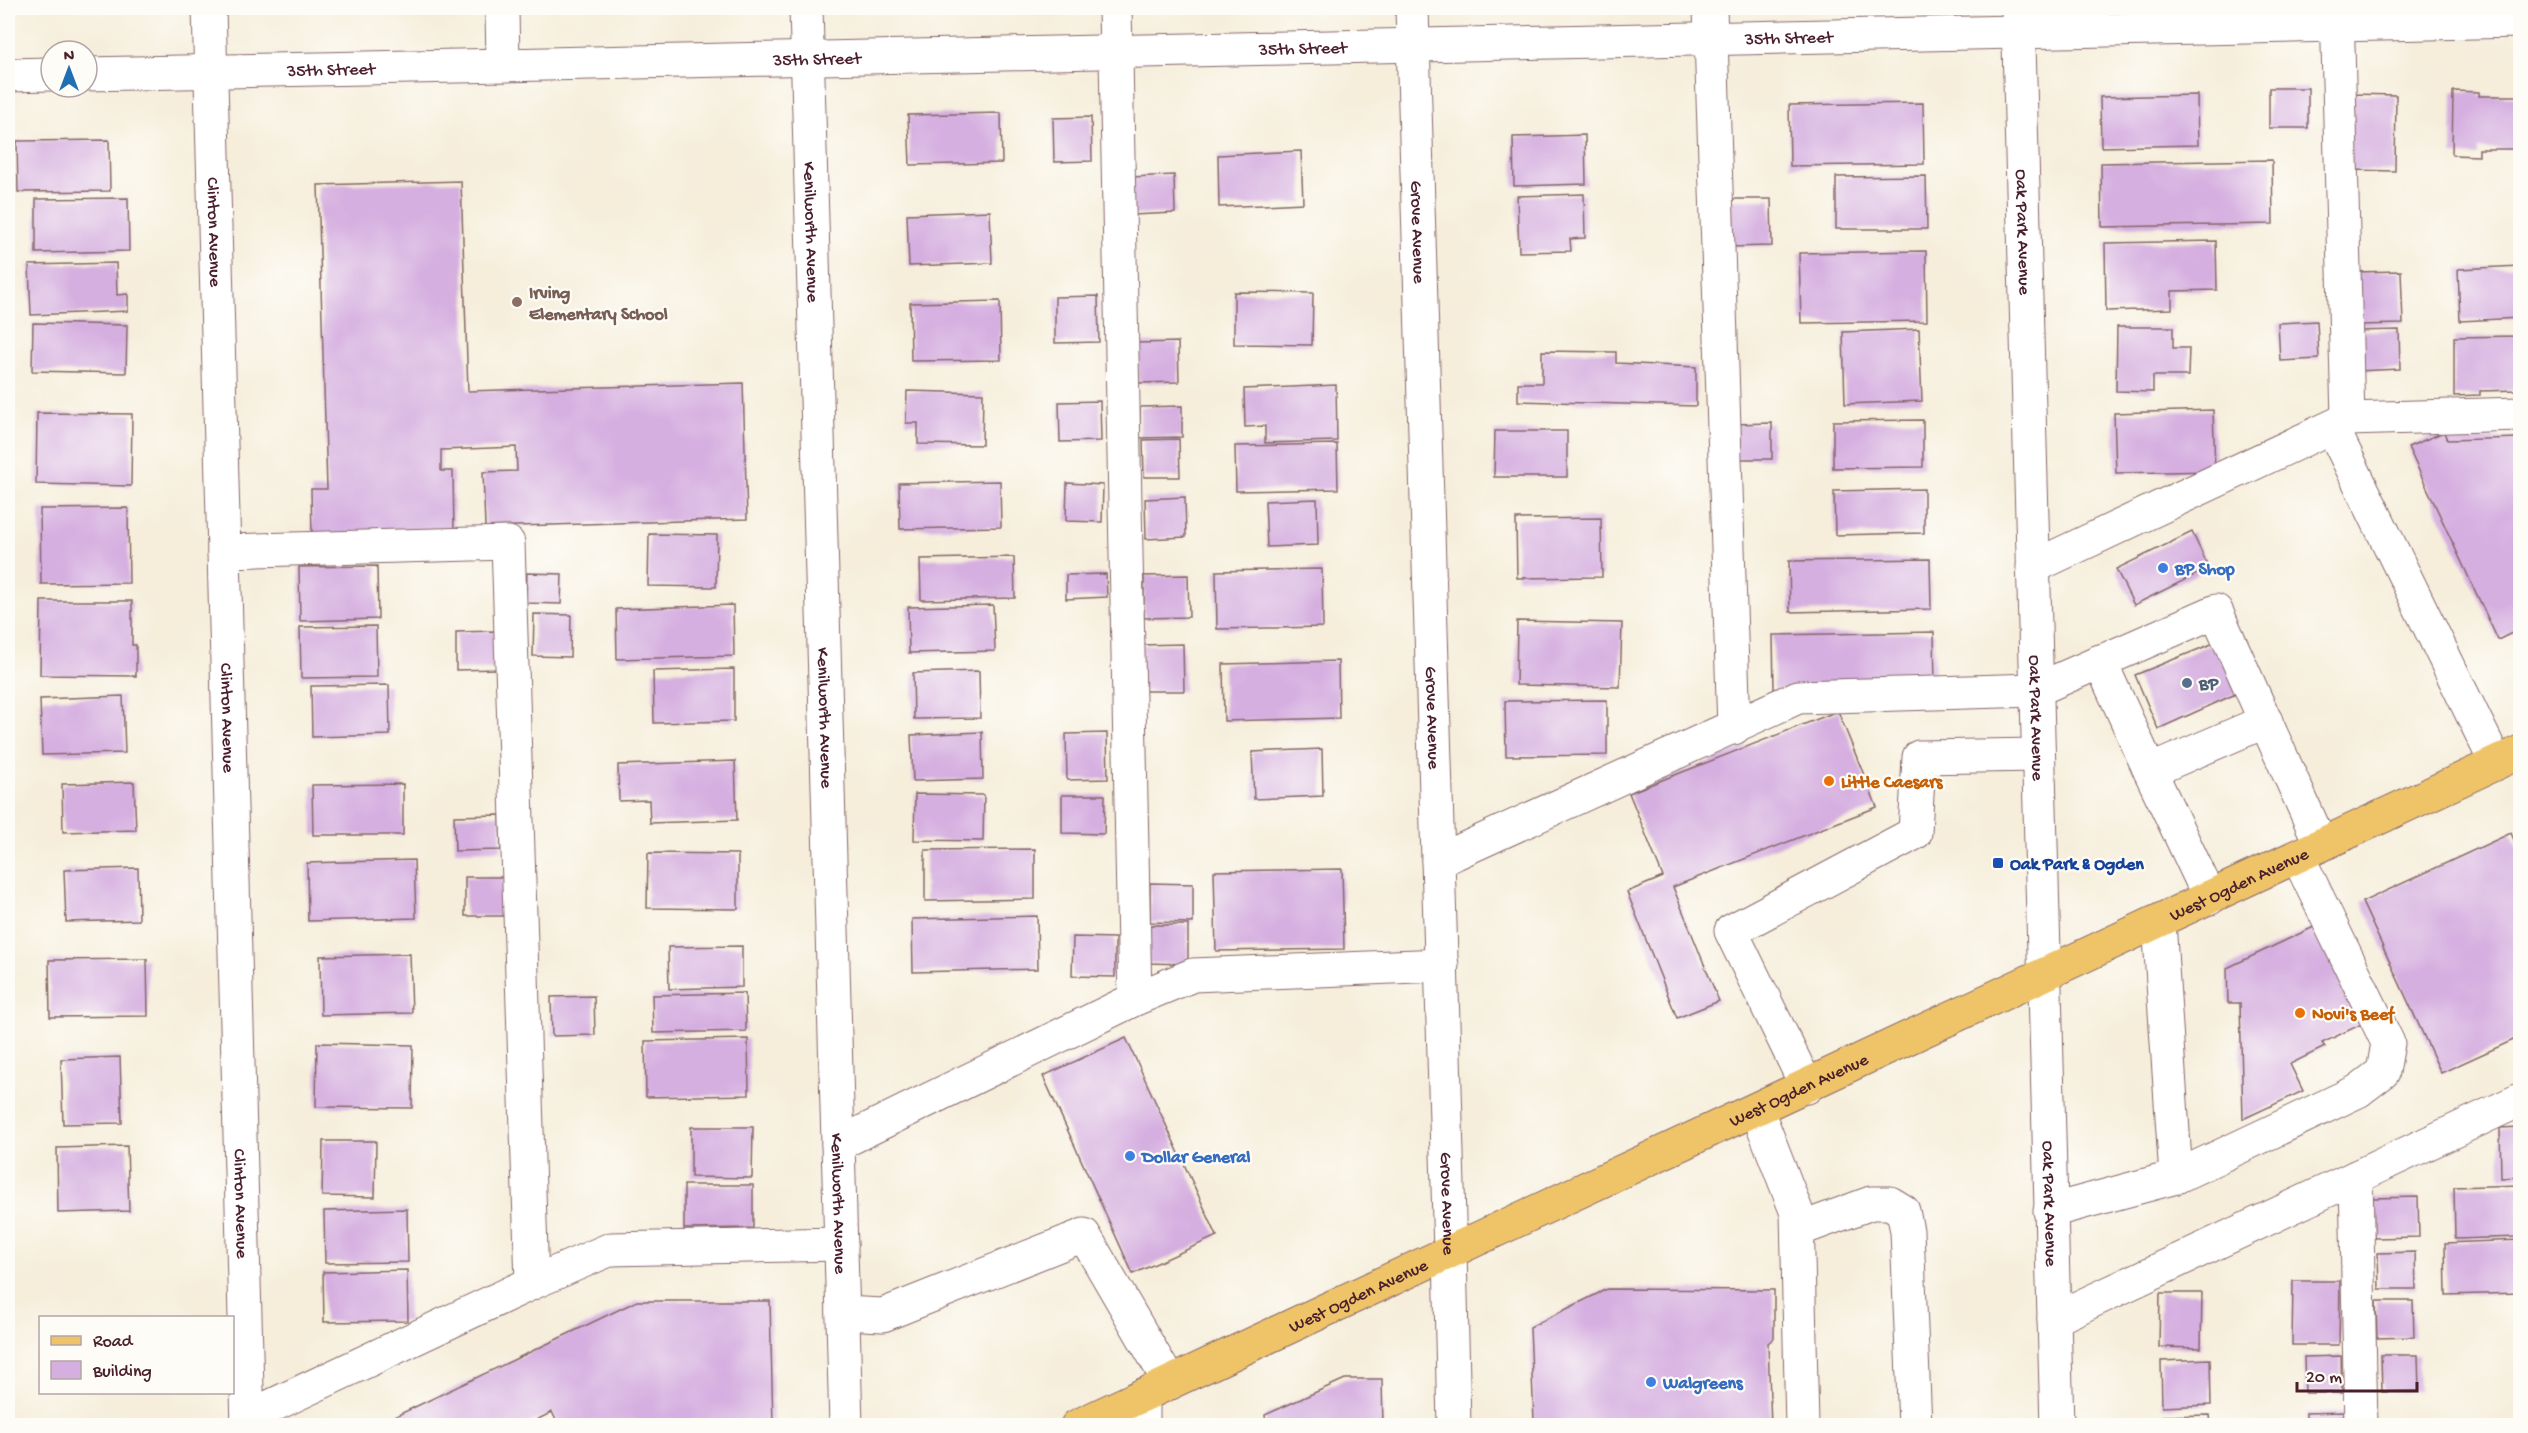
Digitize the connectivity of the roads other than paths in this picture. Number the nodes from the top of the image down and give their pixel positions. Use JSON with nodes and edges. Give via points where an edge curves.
{"nodes":[{"id":1,"x":209,"y":8,"type":"edge"},
{"id":2,"x":502,"y":8,"type":"edge"},
{"id":3,"x":806,"y":8,"type":"edge"},
{"id":4,"x":1115,"y":8,"type":"edge"},
{"id":5,"x":1412,"y":8,"type":"edge"},
{"id":6,"x":2337,"y":16,"type":"edge"},
{"id":7,"x":2019,"y":20,"type":"edge"},
{"id":8,"x":2520,"y":21,"type":"edge"},
{"id":9,"x":1711,"y":23,"type":"edge"},
{"id":10,"x":1413,"y":46,"type":"junction"},
{"id":11,"x":1117,"y":52,"type":"junction"},
{"id":12,"x":808,"y":59,"type":"junction"},
{"id":13,"x":503,"y":65,"type":"junction"},
{"id":14,"x":211,"y":71,"type":"junction"},
{"id":15,"x":39,"y":74,"type":"edge"},
{"id":16,"x":99,"y":74,"type":"edge"},
{"id":17,"x":8,"y":75,"type":"edge"},
{"id":18,"x":2520,"y":414,"type":"edge"},
{"id":19,"x":2340,"y":423,"type":"junction"},
{"id":20,"x":224,"y":550,"type":"junction"},
{"id":21,"x":2033,"y":567,"type":"junction"},
{"id":22,"x":2100,"y":661,"type":"junction"},
{"id":23,"x":2036,"y":690,"type":"junction"},
{"id":24,"x":2266,"y":721,"type":"junction"},
{"id":25,"x":1734,"y":728,"type":"junction"},
{"id":26,"x":2038,"y":755,"type":"junction"},
{"id":27,"x":2508,"y":758,"type":"edge"},
{"id":28,"x":2150,"y":771,"type":"junction"},
{"id":29,"x":2310,"y":851,"type":"junction"},
{"id":30,"x":1438,"y":861,"type":"junction"},
{"id":31,"x":2210,"y":898,"type":"junction"},
{"id":32,"x":2158,"y":922,"type":"junction"},
{"id":33,"x":1442,"y":964,"type":"junction"},
{"id":34,"x":2044,"y":976,"type":"junction"},
{"id":35,"x":1135,"y":999,"type":"junction"},
{"id":36,"x":1806,"y":1087,"type":"junction"},
{"id":37,"x":2520,"y":1100,"type":"edge"},
{"id":38,"x":1757,"y":1110,"type":"junction"},
{"id":39,"x":838,"y":1144,"type":"junction"},
{"id":40,"x":2176,"y":1177,"type":"junction"},
{"id":41,"x":2356,"y":1177,"type":"junction"},
{"id":42,"x":2050,"y":1210,"type":"junction"},
{"id":43,"x":1798,"y":1230,"type":"junction"},
{"id":44,"x":841,"y":1244,"type":"junction"},
{"id":45,"x":1450,"y":1252,"type":"junction"},
{"id":46,"x":531,"y":1283,"type":"junction"},
{"id":47,"x":843,"y":1312,"type":"junction"},
{"id":48,"x":2054,"y":1318,"type":"junction"},
{"id":49,"x":1152,"y":1401,"type":"edge"},
{"id":50,"x":248,"y":1421,"type":"edge"},
{"id":51,"x":1086,"y":1424,"type":"edge"},
{"id":52,"x":846,"y":1425,"type":"edge"},
{"id":53,"x":1454,"y":1425,"type":"edge"},
{"id":54,"x":1802,"y":1425,"type":"edge"},
{"id":55,"x":1915,"y":1425,"type":"edge"},
{"id":56,"x":2057,"y":1425,"type":"edge"},
{"id":57,"x":2361,"y":1425,"type":"edge"}],
"edges":[{"from":1,"to":14,"type":"street","name":"Clinton Avenue"},
{"from":2,"to":13,"type":"street"},
{"from":3,"to":12,"type":"street","name":"Kenilworth Avenue"},
{"from":4,"to":11,"type":"street"},
{"from":5,"to":10,"type":"street","name":"Grove Avenue"},
{"from":6,"to":7,"type":"street","name":"35th Street"},
{"from":6,"to":8,"type":"street","name":"35th Street"},
{"from":6,"to":19,"type":"street"},
{"from":7,"to":9,"type":"street","name":"35th Street"},
{"from":7,"to":21,"type":"street","name":"Oak Park Avenue"},
{"from":9,"to":10,"type":"street","name":"35th Street"},
{"from":9,"to":25,"type":"street"},
{"from":10,"to":11,"type":"street","name":"35th Street"},
{"from":10,"to":30,"type":"street","name":"Grove Avenue"},
{"from":11,"to":12,"type":"street","name":"35th Street"},
{"from":11,"to":35,"type":"street"},
{"from":12,"to":13,"type":"street","name":"35th Street"},
{"from":12,"to":39,"type":"street","name":"Kenilworth Avenue"},
{"from":13,"to":14,"type":"street","name":"35th Street"},
{"from":14,"to":16,"type":"street","name":"35th Street"},
{"from":14,"to":20,"type":"street","name":"Clinton Avenue"},
{"from":15,"to":17,"type":"street"},
{"from":18,"to":19,"type":"street"},
{"from":19,"to":21,"type":"street"},
{"from":19,"to":27,"type":"street"},
{"from":20,"to":46,"type":"street","via":[[508,543]]},
{"from":20,"to":50,"type":"street","name":"Clinton Avenue"},
{"from":21,"to":23,"type":"street","name":"Oak Park Avenue"},
{"from":22,"to":23,"type":"street"},
{"from":22,"to":24,"type":"street","via":[[2216,610]]},
{"from":22,"to":28,"type":"street"},
{"from":23,"to":25,"type":"street","via":[[1798,697]]},
{"from":23,"to":26,"type":"street","name":"Oak Park Avenue"},
{"from":24,"to":28,"type":"street"},
{"from":24,"to":29,"type":"street"},
{"from":25,"to":30,"type":"street"},
{"from":26,"to":34,"type":"street","name":"Oak Park Avenue"},
{"from":26,"to":36,"type":"street","via":[[1919,757],[1915,833],[1731,931]]},
{"from":27,"to":29,"type":"main road","name":"West Ogden Avenue"},
{"from":28,"to":31,"type":"street"},
{"from":29,"to":31,"type":"main road","name":"West Ogden Avenue"},
{"from":29,"to":40,"type":"street","via":[[2388,1042],[2383,1072],[2358,1090]]},
{"from":30,"to":33,"type":"street","name":"Grove Avenue"},
{"from":31,"to":32,"type":"main road","name":"West Ogden Avenue"},
{"from":32,"to":34,"type":"main road","name":"West Ogden Avenue"},
{"from":32,"to":40,"type":"street"},
{"from":33,"to":35,"type":"street","via":[[1193,975]]},
{"from":33,"to":45,"type":"street","name":"Grove Avenue"},
{"from":34,"to":36,"type":"main road","name":"West Ogden Avenue"},
{"from":34,"to":42,"type":"street","name":"Oak Park Avenue"},
{"from":35,"to":39,"type":"street"},
{"from":36,"to":38,"type":"main road","name":"West Ogden Avenue"},
{"from":37,"to":41,"type":"street"},
{"from":38,"to":43,"type":"street","via":[[1797,1213]]},
{"from":38,"to":45,"type":"main road","name":"West Ogden Avenue"},
{"from":39,"to":44,"type":"street","name":"Kenilworth Avenue"},
{"from":40,"to":42,"type":"street"},
{"from":41,"to":48,"type":"street"},
{"from":41,"to":57,"type":"street"},
{"from":42,"to":48,"type":"street","name":"Oak Park Avenue"},
{"from":43,"to":54,"type":"street"},
{"from":43,"to":55,"type":"street","via":[[1871,1203],[1890,1203],[1903,1211]]},
{"from":44,"to":46,"type":"street","via":[[611,1249]]},
{"from":44,"to":47,"type":"street","name":"Kenilworth Avenue"},
{"from":45,"to":49,"type":"main road","name":"West Ogden Avenue"},
{"from":45,"to":53,"type":"street","name":"Grove Avenue"},
{"from":46,"to":50,"type":"street"},
{"from":47,"to":49,"type":"street","via":[[883,1315],[1084,1235]]},
{"from":47,"to":52,"type":"street","name":"Kenilworth Avenue"},
{"from":48,"to":56,"type":"street","name":"Oak Park Avenue"},
{"from":49,"to":51,"type":"main road","name":"West Ogden Avenue"}]}
